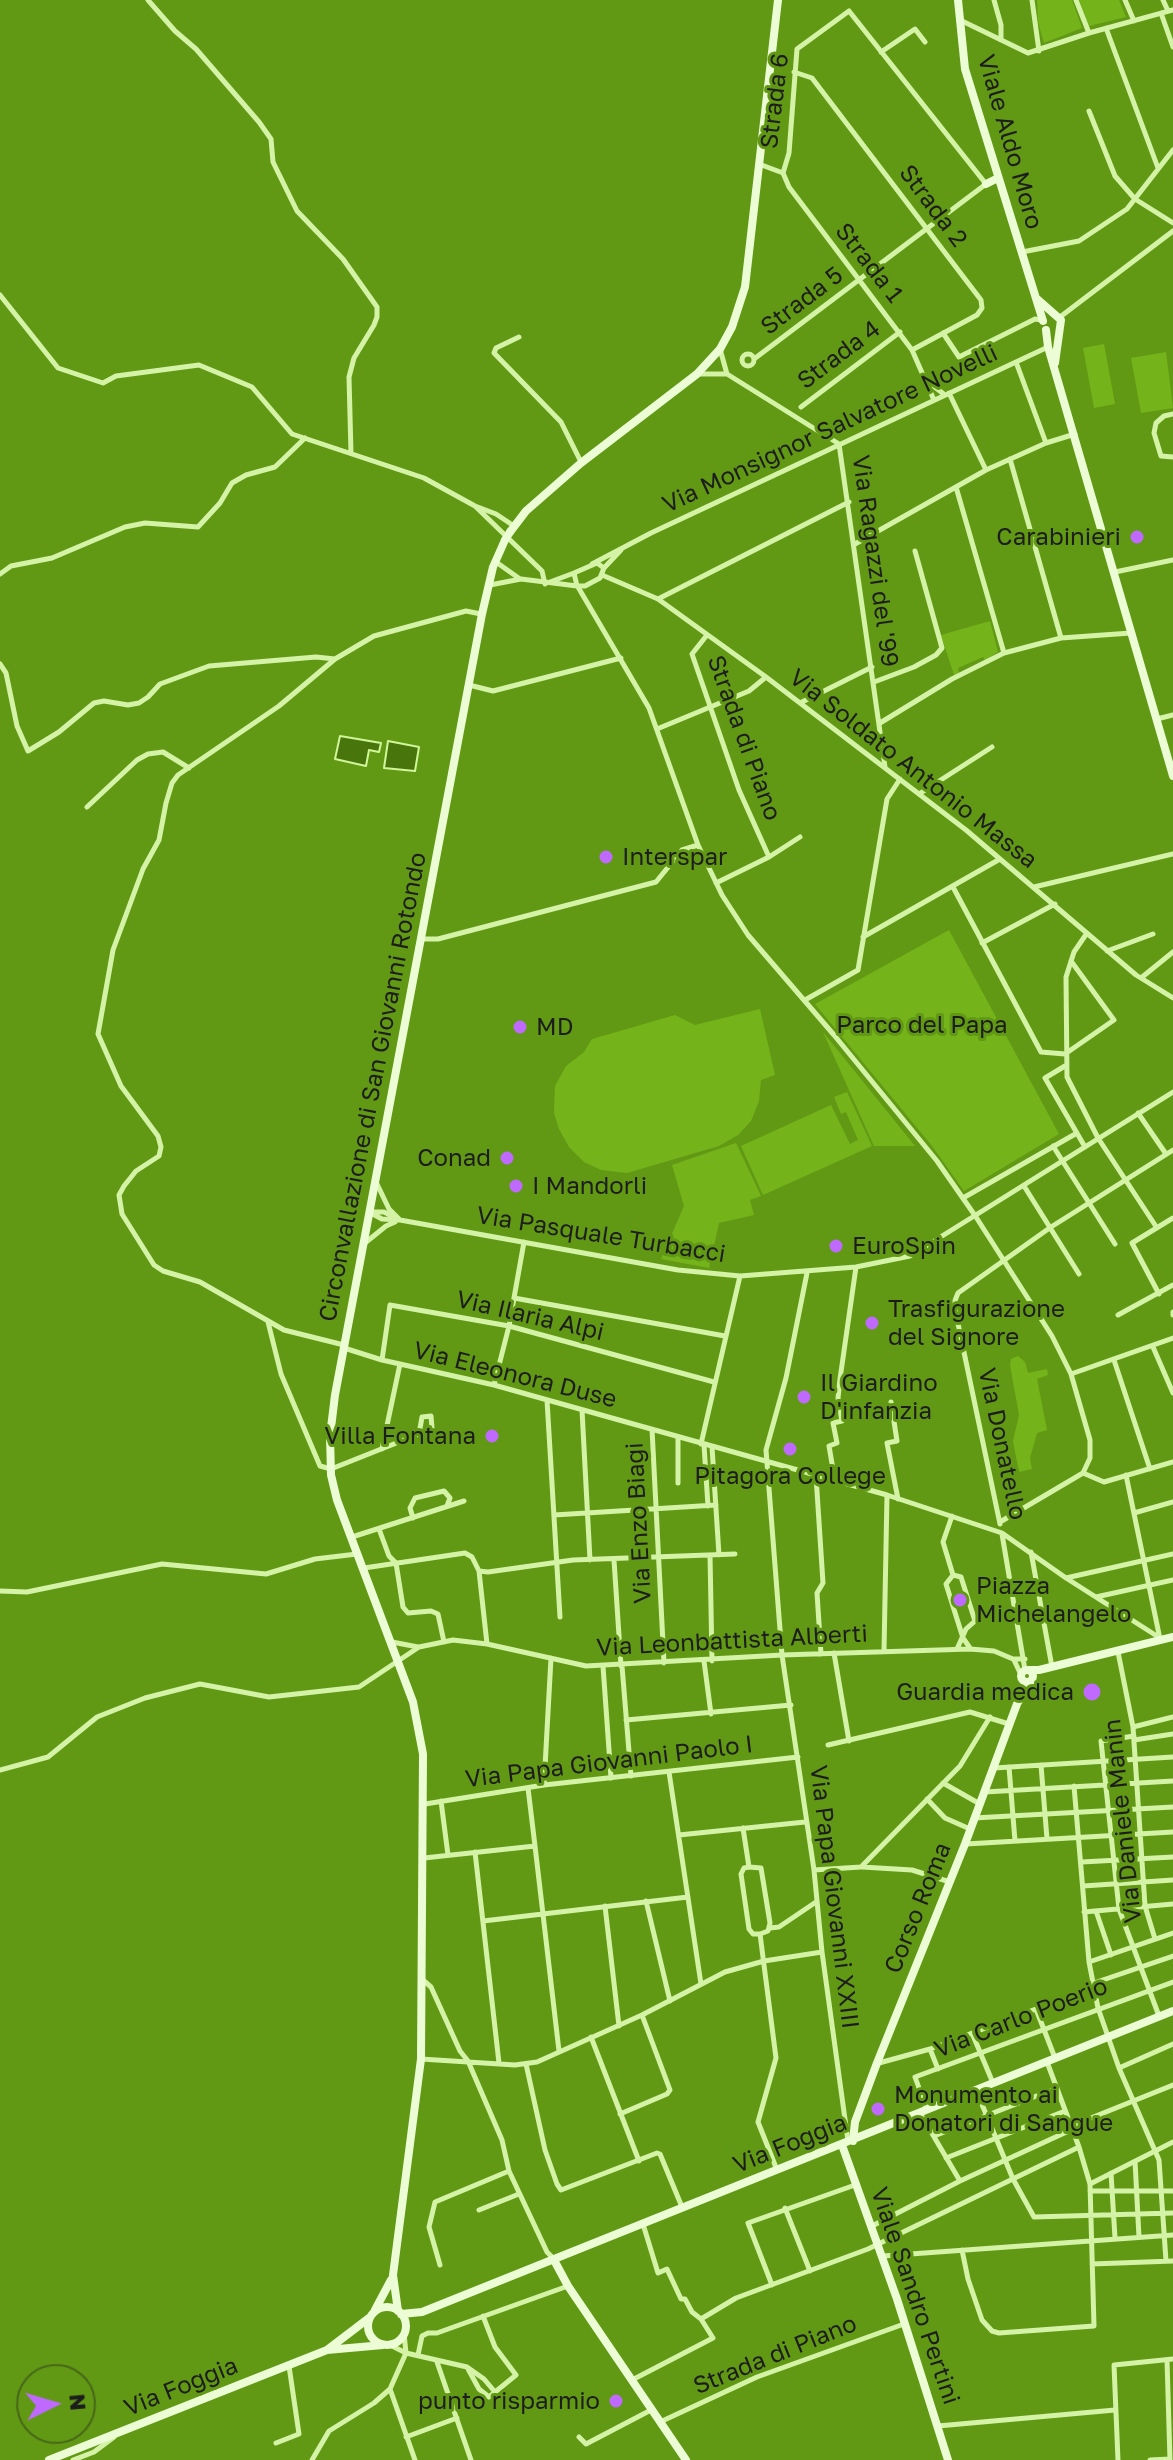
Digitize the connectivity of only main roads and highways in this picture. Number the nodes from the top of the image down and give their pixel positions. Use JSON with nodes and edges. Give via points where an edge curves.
{"nodes":[{"id":1,"x":778,"y":0,"type":"edge"},
{"id":2,"x":958,"y":0,"type":"edge"},
{"id":3,"x":998,"y":178,"type":"junction"},
{"id":4,"x":986,"y":184,"type":"road end"},
{"id":5,"x":1033,"y":294,"type":"junction"},
{"id":6,"x":1058,"y":319,"type":"junction"},
{"id":7,"x":1044,"y":323,"type":"junction"},
{"id":8,"x":1055,"y":368,"type":"junction"},
{"id":9,"x":1173,"y":773,"type":"edge"},
{"id":10,"x":1173,"y":1638,"type":"edge"},
{"id":11,"x":1173,"y":2011,"type":"edge"},
{"id":12,"x":848,"y":2143,"type":"junction"},
{"id":13,"x":554,"y":2260,"type":"junction"},
{"id":14,"x":393,"y":2275,"type":"junction"},
{"id":15,"x":422,"y":2312,"type":"junction"},
{"id":16,"x":399,"y":2313,"type":"junction"},
{"id":17,"x":371,"y":2316,"type":"junction"},
{"id":18,"x":405,"y":2331,"type":"junction"},
{"id":19,"x":386,"y":2345,"type":"junction"},
{"id":20,"x":327,"y":2350,"type":"junction"},
{"id":21,"x":49,"y":2460,"type":"edge"},
{"id":22,"x":686,"y":2460,"type":"edge"},
{"id":23,"x":948,"y":2460,"type":"edge"}],
"edges":[{"from":1,"to":14,"type":"main road","name":"Circonvallazione di San Giovanni Rotondo","via":[[737,318],[720,349],[697,374],[531,507],[509,533],[495,562],[344,1347],[331,1426],[331,1469],[336,1496],[413,1702],[425,1804],[421,2059]]},
{"from":2,"to":3,"type":"main road","name":"Viale Aldo Moro","via":[[965,69]]},
{"from":3,"to":4,"type":"main road"},
{"from":3,"to":5,"type":"main road","name":"Viale Aldo Moro"},
{"from":5,"to":6,"type":"main road"},
{"from":5,"to":7,"type":"main road","name":"Viale Aldo Moro"},
{"from":6,"to":7,"type":"main road","via":[[1046,315]]},
{"from":6,"to":7,"type":"main road","via":[[1055,332]]},
{"from":6,"to":8,"type":"main road","name":"Viale Aldo Moro"},
{"from":7,"to":8,"type":"main road","name":"Viale Aldo Moro"},
{"from":8,"to":9,"type":"main road","name":"Viale Aldo Moro"},
{"from":10,"to":12,"type":"main road","name":"Corso Roma","via":[[1026,1677]]},
{"from":11,"to":12,"type":"main road","name":"Via Foggia"},
{"from":12,"to":13,"type":"main road","name":"Via Foggia"},
{"from":12,"to":23,"type":"main road","name":"Viale Sandro Pertini","via":[[856,2185]]},
{"from":13,"to":15,"type":"main road","name":"Via Foggia"},
{"from":13,"to":22,"type":"main road"},
{"from":14,"to":16,"type":"main road","name":"Circonvallazione di San Giovanni Rotondo"},
{"from":14,"to":17,"type":"main road","name":"Circonvallazione di San Giovanni Rotondo"},
{"from":15,"to":16,"type":"main road","name":"Via Foggia"},
{"from":15,"to":18,"type":"main road","name":"Via Foggia"},
{"from":16,"to":17,"type":"main road","name":"Via Foggia","via":[[382,2308]]},
{"from":16,"to":18,"type":"main road"},
{"from":17,"to":19,"type":"main road","via":[[370,2334]]},
{"from":17,"to":20,"type":"main road","name":"Via Foggia"},
{"from":18,"to":19,"type":"main road","name":"Via Foggia"},
{"from":19,"to":20,"type":"main road","name":"Via Foggia"},
{"from":20,"to":21,"type":"main road","name":"Via Foggia"}]}
